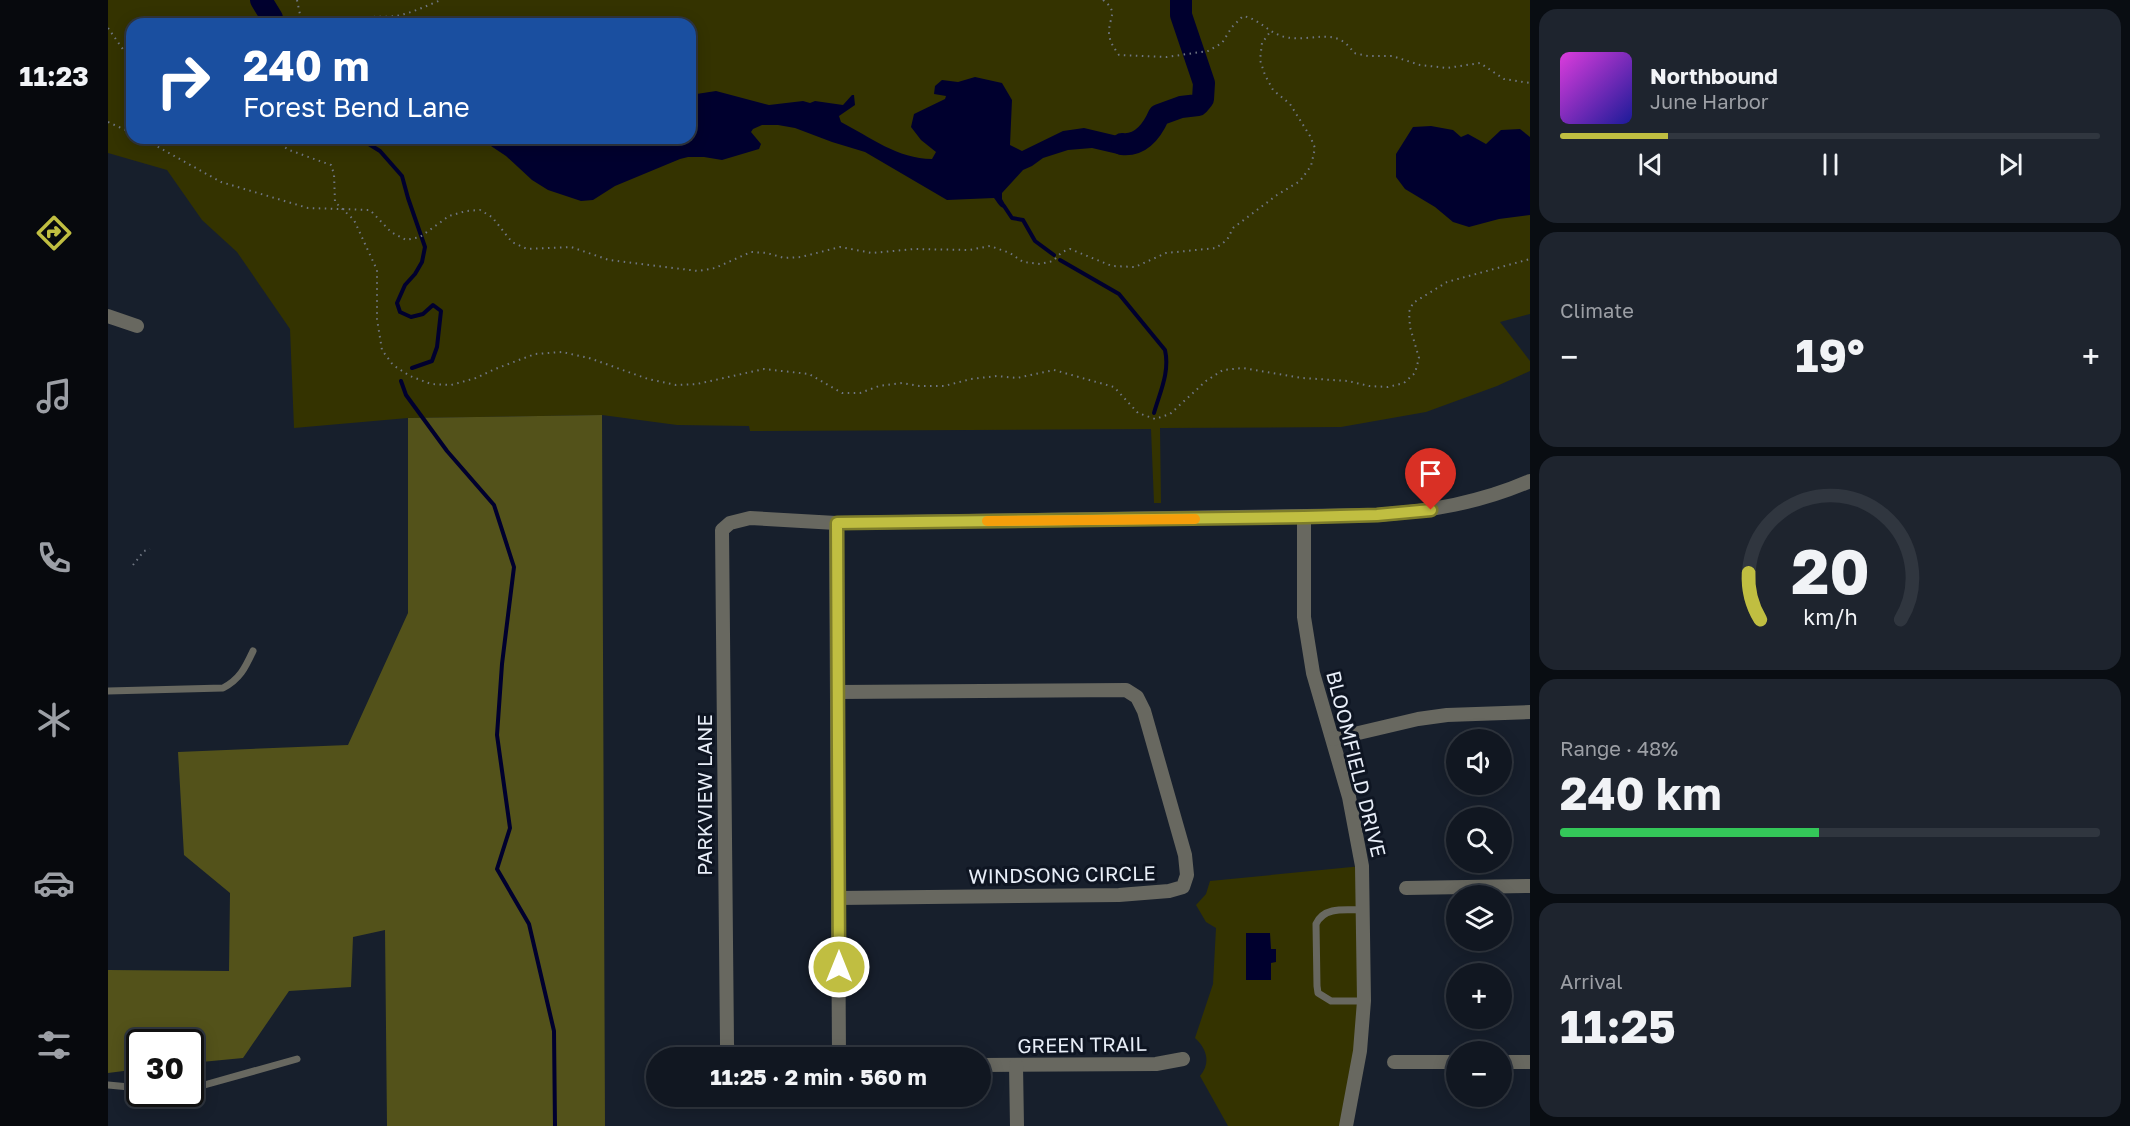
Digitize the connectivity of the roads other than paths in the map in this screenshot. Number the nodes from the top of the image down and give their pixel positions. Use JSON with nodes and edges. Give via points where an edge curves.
{"nodes":[{"id":1,"x":108,"y":316,"type":"edge"},
{"id":2,"x":137,"y":326,"type":"dead end"},
{"id":3,"x":1530,"y":481,"type":"edge"},
{"id":4,"x":1304,"y":517,"type":"junction"},
{"id":5,"x":837,"y":523,"type":"junction"},
{"id":6,"x":253,"y":651,"type":"dead end"},
{"id":7,"x":108,"y":691,"type":"edge"},
{"id":8,"x":838,"y":692,"type":"junction"},
{"id":9,"x":1530,"y":712,"type":"edge"},
{"id":10,"x":1333,"y":739,"type":"junction"},
{"id":11,"x":1530,"y":886,"type":"edge"},
{"id":12,"x":1406,"y":888,"type":"dead end"},
{"id":13,"x":839,"y":898,"type":"junction"},
{"id":14,"x":1364,"y":910,"type":"junction"},
{"id":15,"x":1364,"y":1001,"type":"junction"},
{"id":16,"x":728,"y":1047,"type":"edge"},
{"id":17,"x":839,"y":1047,"type":"edge"},
{"id":18,"x":297,"y":1059,"type":"dead end"},
{"id":19,"x":1184,"y":1059,"type":"dead end"},
{"id":20,"x":1394,"y":1062,"type":"dead end"},
{"id":21,"x":1446,"y":1062,"type":"edge"},
{"id":22,"x":1512,"y":1062,"type":"edge"},
{"id":23,"x":1530,"y":1062,"type":"edge"},
{"id":24,"x":991,"y":1065,"type":"edge"},
{"id":25,"x":1016,"y":1065,"type":"junction"},
{"id":26,"x":108,"y":1085,"type":"edge"},
{"id":27,"x":204,"y":1085,"type":"edge"},
{"id":28,"x":126,"y":1087,"type":"edge"},
{"id":29,"x":1017,"y":1126,"type":"edge"},
{"id":30,"x":1346,"y":1126,"type":"edge"}],
"edges":[{"from":1,"to":2,"type":"street"},
{"from":3,"to":4,"type":"street","via":[[1449,507]]},
{"from":4,"to":5,"type":"street"},
{"from":4,"to":10,"type":"street","name":"BLOOMFIELD DRIVE","via":[[1304,616],[1313,673]]},
{"from":5,"to":8,"type":"street"},
{"from":5,"to":16,"type":"street","name":"PARKVIEW LANE","via":[[750,518],[730,523],[722,530]]},
{"from":6,"to":7,"type":"lane","via":[[244,671],[223,688]]},
{"from":8,"to":13,"type":"street"},
{"from":8,"to":13,"type":"street","name":"WINDSONG CIRCLE","via":[[1126,690],[1137,697],[1144,711],[1187,875],[1183,887],[1119,895]]},
{"from":9,"to":10,"type":"street","via":[[1418,718]]},
{"from":10,"to":14,"type":"street","name":"BLOOMFIELD DRIVE","via":[[1357,836]]},
{"from":11,"to":12,"type":"street"},
{"from":13,"to":17,"type":"street"},
{"from":14,"to":15,"type":"street","name":"BLOOMFIELD DRIVE"},
{"from":14,"to":15,"type":"lane","via":[[1324,912],[1316,924],[1316,934],[1318,993],[1331,1001]]},
{"from":15,"to":30,"type":"street","name":"BLOOMFIELD DRIVE","via":[[1360,1051]]},
{"from":18,"to":27,"type":"lane"},
{"from":19,"to":25,"type":"street","name":"GREEN TRAIL","via":[[1156,1064]]},
{"from":20,"to":21,"type":"street"},
{"from":22,"to":23,"type":"street"},
{"from":24,"to":25,"type":"street","name":"GREEN TRAIL"},
{"from":25,"to":29,"type":"street"},
{"from":26,"to":28,"type":"lane"}]}
